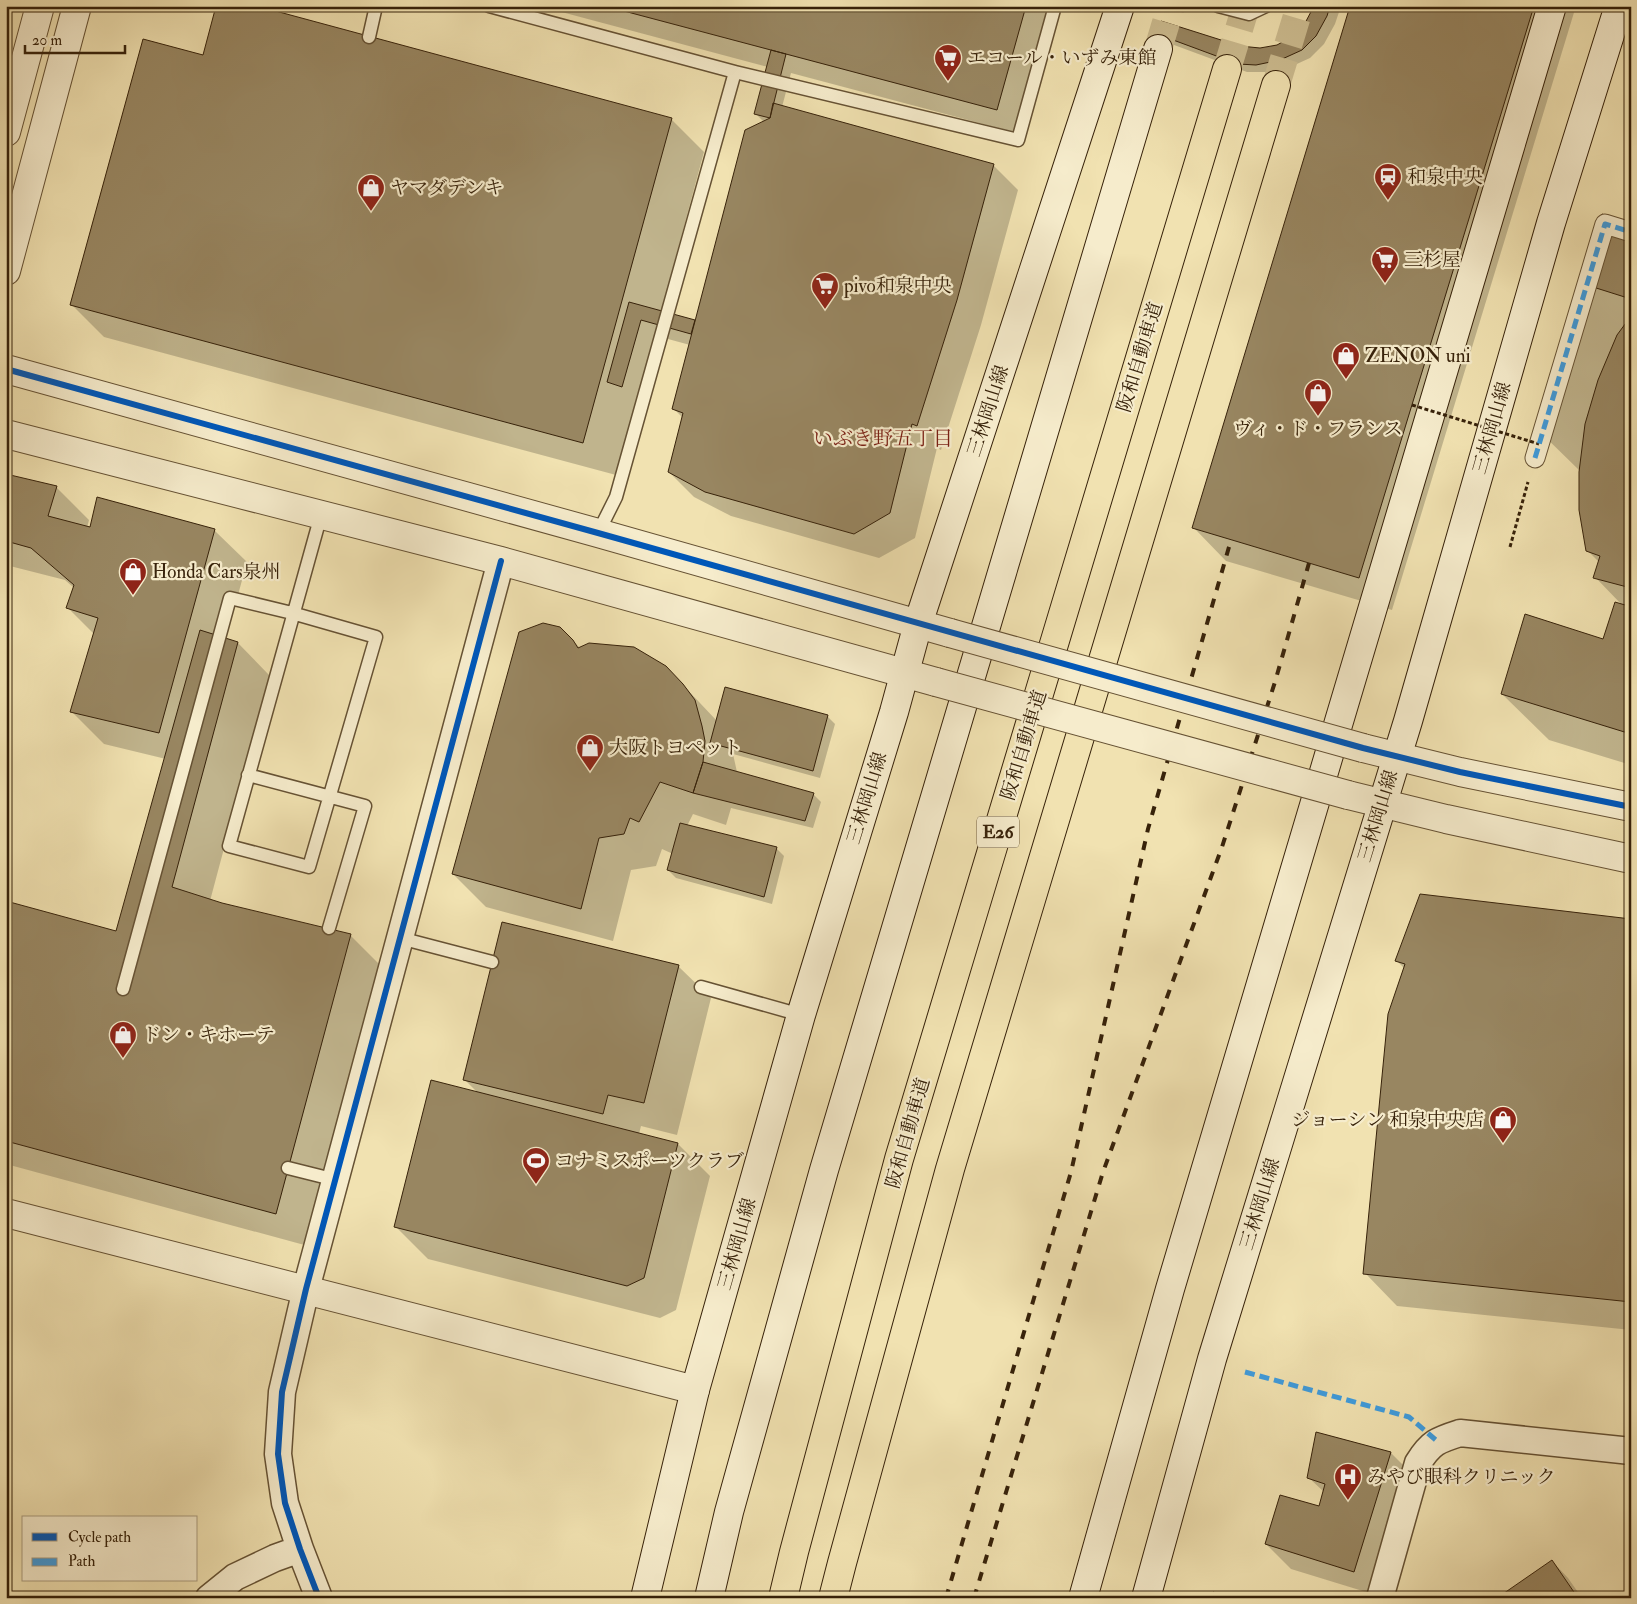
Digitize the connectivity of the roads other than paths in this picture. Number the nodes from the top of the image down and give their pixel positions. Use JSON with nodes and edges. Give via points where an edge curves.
{"nodes":[{"id":1,"x":40,"y":6,"type":"edge"},
{"id":2,"x":77,"y":6,"type":"edge"},
{"id":3,"x":376,"y":6,"type":"edge"},
{"id":4,"x":489,"y":6,"type":"edge"},
{"id":5,"x":1055,"y":6,"type":"edge"},
{"id":6,"x":1120,"y":6,"type":"edge"},
{"id":7,"x":1218,"y":6,"type":"edge"},
{"id":8,"x":1266,"y":6,"type":"edge"},
{"id":9,"x":1552,"y":6,"type":"edge"},
{"id":10,"x":1619,"y":6,"type":"edge"},
{"id":11,"x":369,"y":37,"type":"dead end"},
{"id":12,"x":1158,"y":49,"type":"tunnel mouth"},
{"id":13,"x":1227,"y":70,"type":"tunnel mouth"},
{"id":14,"x":735,"y":72,"type":"junction"},
{"id":15,"x":1276,"y":85,"type":"tunnel mouth"},
{"id":16,"x":6,"y":132,"type":"edge"},
{"id":17,"x":1631,"y":232,"type":"edge"},
{"id":18,"x":6,"y":271,"type":"edge"},
{"id":19,"x":6,"y":369,"type":"edge"},
{"id":20,"x":6,"y":434,"type":"edge"},
{"id":21,"x":1537,"y":451,"type":"road end"},
{"id":22,"x":321,"y":515,"type":"junction"},
{"id":23,"x":598,"y":533,"type":"junction"},
{"id":24,"x":501,"y":561,"type":"junction"},
{"id":25,"x":292,"y":613,"type":"junction"},
{"id":26,"x":918,"y":624,"type":"junction"},
{"id":27,"x":904,"y":673,"type":"junction"},
{"id":28,"x":1397,"y":756,"type":"junction"},
{"id":29,"x":248,"y":775,"type":"junction"},
{"id":30,"x":329,"y":797,"type":"junction"},
{"id":31,"x":1383,"y":804,"type":"junction"},
{"id":32,"x":1631,"y":807,"type":"edge"},
{"id":33,"x":1631,"y":859,"type":"edge"},
{"id":34,"x":329,"y":928,"type":"dead end"},
{"id":35,"x":400,"y":938,"type":"junction"},
{"id":36,"x":492,"y":962,"type":"dead end"},
{"id":37,"x":701,"y":987,"type":"dead end"},
{"id":38,"x":123,"y":989,"type":"dead end"},
{"id":39,"x":801,"y":1015,"type":"junction"},
{"id":40,"x":288,"y":1168,"type":"dead end"},
{"id":41,"x":336,"y":1180,"type":"junction"},
{"id":42,"x":6,"y":1213,"type":"edge"},
{"id":43,"x":306,"y":1289,"type":"junction"},
{"id":44,"x":695,"y":1390,"type":"junction"},
{"id":45,"x":1631,"y":1451,"type":"edge"},
{"id":46,"x":300,"y":1549,"type":"junction"},
{"id":47,"x":209,"y":1598,"type":"edge"},
{"id":48,"x":319,"y":1598,"type":"edge"},
{"id":49,"x":645,"y":1598,"type":"edge"},
{"id":50,"x":710,"y":1598,"type":"edge"},
{"id":51,"x":784,"y":1598,"type":"edge"},
{"id":52,"x":834,"y":1598,"type":"edge"},
{"id":53,"x":1084,"y":1598,"type":"edge"},
{"id":54,"x":1146,"y":1598,"type":"edge"},
{"id":55,"x":1380,"y":1598,"type":"edge"}],
"edges":[{"from":1,"to":16,"type":"main road"},
{"from":2,"to":18,"type":"main road"},
{"from":3,"to":11,"type":"lane"},
{"from":4,"to":14,"type":"lane"},
{"from":5,"to":14,"type":"lane","via":[[1018,140]]},
{"from":6,"to":26,"type":"main road","name":"三林岡山線"},
{"from":7,"to":8,"type":"lane","via":[[1249,14]]},
{"from":9,"to":53,"type":"main road","via":[[1170,1289]]},
{"from":10,"to":28,"type":"main road","name":"三林岡山線","via":[[1551,223]]},
{"from":12,"to":50,"type":"main road","via":[[824,1170],[729,1512]]},
{"from":13,"to":51,"type":"highway","name":"阪和自動車道","number":"E26","via":[[899,1159]]},
{"from":14,"to":23,"type":"lane","via":[[616,497]]},
{"from":15,"to":52,"type":"highway","number":"E26","via":[[953,1160]]},
{"from":17,"to":21,"type":"street","via":[[1605,224]]},
{"from":19,"to":23,"type":"main road"},
{"from":20,"to":22,"type":"main road"},
{"from":22,"to":24,"type":"main road"},
{"from":22,"to":25,"type":"lane"},
{"from":23,"to":26,"type":"main road"},
{"from":24,"to":27,"type":"main road"},
{"from":24,"to":35,"type":"street"},
{"from":25,"to":29,"type":"lane"},
{"from":25,"to":30,"type":"lane","via":[[376,637]]},
{"from":25,"to":38,"type":"lane","via":[[230,598]]},
{"from":26,"to":27,"type":"main road","name":"三林岡山線"},
{"from":26,"to":28,"type":"main road","bridge":true},
{"from":27,"to":31,"type":"main road","bridge":true},
{"from":27,"to":39,"type":"main road","name":"三林岡山線"},
{"from":28,"to":31,"type":"main road","name":"三林岡山線"},
{"from":28,"to":32,"type":"main road"},
{"from":29,"to":30,"type":"lane"},
{"from":29,"to":30,"type":"lane","via":[[229,846],[309,867]]},
{"from":30,"to":34,"type":"lane","via":[[365,806]]},
{"from":31,"to":33,"type":"main road"},
{"from":31,"to":54,"type":"main road","name":"三林岡山線","via":[[1212,1359]]},
{"from":35,"to":36,"type":"lane"},
{"from":35,"to":41,"type":"street"},
{"from":37,"to":39,"type":"lane"},
{"from":39,"to":44,"type":"main road","name":"三林岡山線"},
{"from":40,"to":41,"type":"lane"},
{"from":41,"to":43,"type":"street"},
{"from":42,"to":43,"type":"main road"},
{"from":43,"to":44,"type":"main road"},
{"from":43,"to":46,"type":"street","via":[[282,1392],[278,1454],[285,1503]]},
{"from":44,"to":49,"type":"main road","name":"三林岡山線"},
{"from":45,"to":55,"type":"street","via":[[1460,1433],[1437,1441],[1418,1463]]},
{"from":46,"to":47,"type":"street","via":[[235,1577]]},
{"from":46,"to":48,"type":"street"}]}
